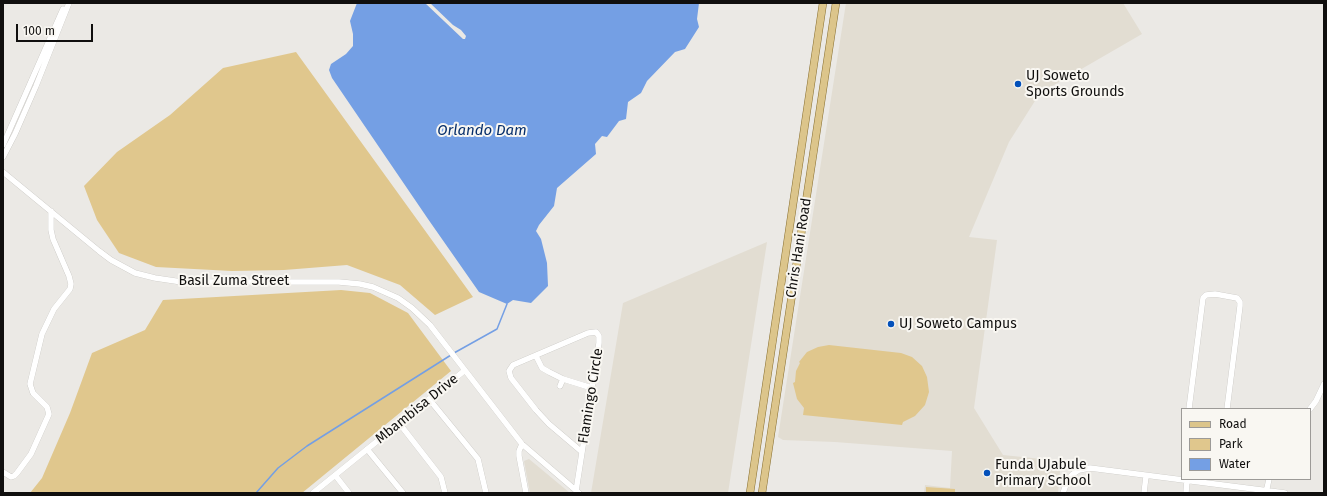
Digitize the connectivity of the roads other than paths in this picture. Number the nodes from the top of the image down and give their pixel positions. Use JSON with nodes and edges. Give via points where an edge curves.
{"nodes":[{"id":1,"x":66,"y":3,"type":"edge"},
{"id":2,"x":69,"y":3,"type":"edge"},
{"id":3,"x":824,"y":3,"type":"edge"},
{"id":4,"x":836,"y":3,"type":"edge"},
{"id":5,"x":3,"y":146,"type":"edge"},
{"id":6,"x":3,"y":157,"type":"edge"},
{"id":7,"x":3,"y":172,"type":"edge"},
{"id":8,"x":52,"y":211,"type":"junction"},
{"id":9,"x":536,"y":356,"type":"junction"},
{"id":10,"x":464,"y":370,"type":"junction"},
{"id":11,"x":563,"y":378,"type":"junction"},
{"id":12,"x":1324,"y":384,"type":"edge"},
{"id":13,"x":560,"y":386,"type":"dead end"},
{"id":14,"x":592,"y":388,"type":"junction"},
{"id":15,"x":429,"y":399,"type":"junction"},
{"id":16,"x":1188,"y":408,"type":"edge"},
{"id":17,"x":1227,"y":408,"type":"edge"},
{"id":18,"x":1311,"y":408,"type":"edge"},
{"id":19,"x":399,"y":423,"type":"junction"},
{"id":20,"x":522,"y":444,"type":"junction"},
{"id":21,"x":367,"y":449,"type":"junction"},
{"id":22,"x":582,"y":452,"type":"junction"},
{"id":23,"x":3,"y":472,"type":"edge"},
{"id":24,"x":335,"y":475,"type":"junction"},
{"id":25,"x":1146,"y":476,"type":"junction"},
{"id":26,"x":1181,"y":479,"type":"edge"},
{"id":27,"x":1187,"y":480,"type":"joint"},
{"id":28,"x":1269,"y":480,"type":"edge"},
{"id":29,"x":1218,"y":481,"type":"edge"},
{"id":30,"x":577,"y":492,"type":"edge"},
{"id":31,"x":1267,"y":492,"type":"edge"},
{"id":32,"x":313,"y":493,"type":"edge"},
{"id":33,"x":349,"y":493,"type":"edge"},
{"id":34,"x":403,"y":493,"type":"edge"},
{"id":35,"x":445,"y":493,"type":"edge"},
{"id":36,"x":486,"y":493,"type":"edge"},
{"id":37,"x":526,"y":493,"type":"edge"},
{"id":38,"x":750,"y":493,"type":"edge"},
{"id":39,"x":762,"y":493,"type":"edge"},
{"id":40,"x":1063,"y":493,"type":"edge"},
{"id":41,"x":1144,"y":493,"type":"edge"},
{"id":42,"x":1186,"y":493,"type":"edge"},
{"id":43,"x":1285,"y":493,"type":"edge"}],
"edges":[{"from":1,"to":5,"type":"street"},
{"from":2,"to":6,"type":"street"},
{"from":3,"to":38,"type":"main road","name":"Chris Hani Road"},
{"from":4,"to":39,"type":"main road","name":"Chris Hani Road"},
{"from":7,"to":8,"type":"street","name":"Basil Zuma Street"},
{"from":8,"to":10,"type":"street","name":"Basil Zuma Street","via":[[111,260],[135,273],[155,278],[182,282],[339,282],[360,284],[387,292],[405,303],[430,325]]},
{"from":8,"to":23,"type":"street","via":[[53,239],[71,284],[54,309],[42,334],[30,384],[33,393],[47,407],[49,414],[31,454],[17,474],[10,477]]},
{"from":9,"to":11,"type":"street","via":[[544,370]]},
{"from":9,"to":14,"type":"street","name":"Flamingo Circle","via":[[588,333],[597,333],[600,339]]},
{"from":9,"to":22,"type":"street","name":"Flamingo Circle","via":[[513,365],[509,374],[549,424]]},
{"from":10,"to":15,"type":"street","name":"Mbambisa Drive"},
{"from":10,"to":20,"type":"street","name":"Mbambisa Drive"},
{"from":11,"to":13,"type":"street"},
{"from":11,"to":14,"type":"street"},
{"from":12,"to":18,"type":"street"},
{"from":14,"to":22,"type":"street","name":"Flamingo Circle"},
{"from":15,"to":19,"type":"street","name":"Mbambisa Drive"},
{"from":15,"to":36,"type":"street","via":[[478,459]]},
{"from":16,"to":17,"type":"street","via":[[1203,298],[1215,294],[1237,298],[1240,302]]},
{"from":19,"to":21,"type":"street","name":"Mbambisa Drive"},
{"from":19,"to":35,"type":"street","via":[[441,477]]},
{"from":20,"to":30,"type":"street","name":"Mbambisa Drive"},
{"from":20,"to":37,"type":"street","via":[[519,456]]},
{"from":21,"to":24,"type":"street","name":"Mbambisa Drive"},
{"from":21,"to":34,"type":"street"},
{"from":22,"to":30,"type":"street","name":"Flamingo Circle"},
{"from":24,"to":32,"type":"street","name":"Mbambisa Drive"},
{"from":24,"to":33,"type":"street"},
{"from":25,"to":26,"type":"street"},
{"from":25,"to":40,"type":"street","via":[[1105,470],[1079,470],[1068,480]]},
{"from":25,"to":41,"type":"street"},
{"from":27,"to":29,"type":"street"},
{"from":27,"to":42,"type":"street"},
{"from":28,"to":31,"type":"street"},
{"from":29,"to":31,"type":"street"},
{"from":31,"to":43,"type":"street"}]}
